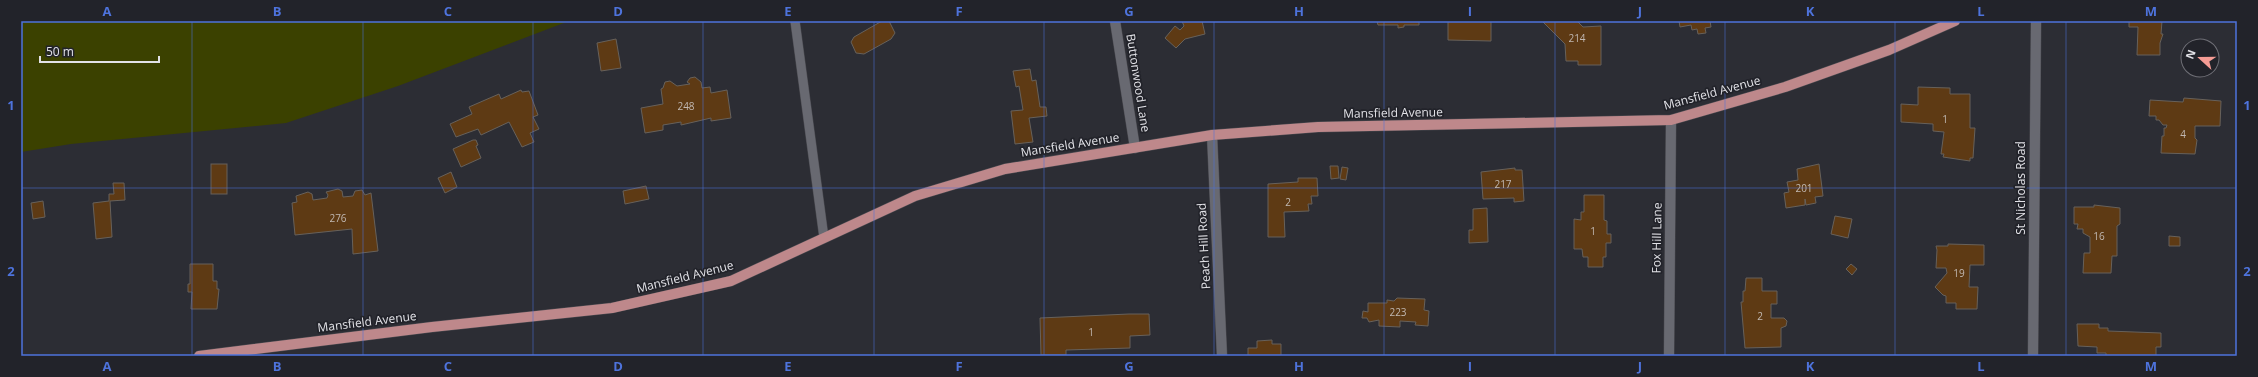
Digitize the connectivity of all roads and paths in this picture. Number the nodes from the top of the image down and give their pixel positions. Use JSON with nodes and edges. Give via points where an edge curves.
{"nodes":[{"id":1,"x":795,"y":21,"type":"edge"},
{"id":2,"x":1115,"y":21,"type":"edge"},
{"id":3,"x":1955,"y":21,"type":"edge"},
{"id":4,"x":2036,"y":21,"type":"edge"},
{"id":5,"x":1671,"y":120,"type":"junction"},
{"id":6,"x":1212,"y":135,"type":"junction"},
{"id":7,"x":1135,"y":148,"type":"junction"},
{"id":8,"x":824,"y":238,"type":"junction"},
{"id":9,"x":199,"y":356,"type":"edge"},
{"id":10,"x":1222,"y":356,"type":"edge"},
{"id":11,"x":1669,"y":356,"type":"edge"},
{"id":12,"x":2033,"y":356,"type":"edge"}],
"edges":[{"from":1,"to":8,"type":"lane"},
{"from":2,"to":7,"type":"street","name":"Buttonwood Lane"},
{"from":3,"to":5,"type":"main road","name":"Mansfield Avenue","via":[[1889,50],[1785,87]]},
{"from":4,"to":12,"type":"street","name":"St Nicholas Road"},
{"from":5,"to":6,"type":"main road","name":"Mansfield Avenue","via":[[1318,127]]},
{"from":5,"to":11,"type":"street","name":"Fox Hill Lane"},
{"from":6,"to":7,"type":"main road","name":"Mansfield Avenue"},
{"from":6,"to":10,"type":"street","name":"Peach Hill Road"},
{"from":7,"to":8,"type":"main road","name":"Mansfield Avenue","via":[[1005,169],[915,196]]},
{"from":8,"to":9,"type":"main road","name":"Mansfield Avenue","via":[[731,281],[612,308]]}]}
